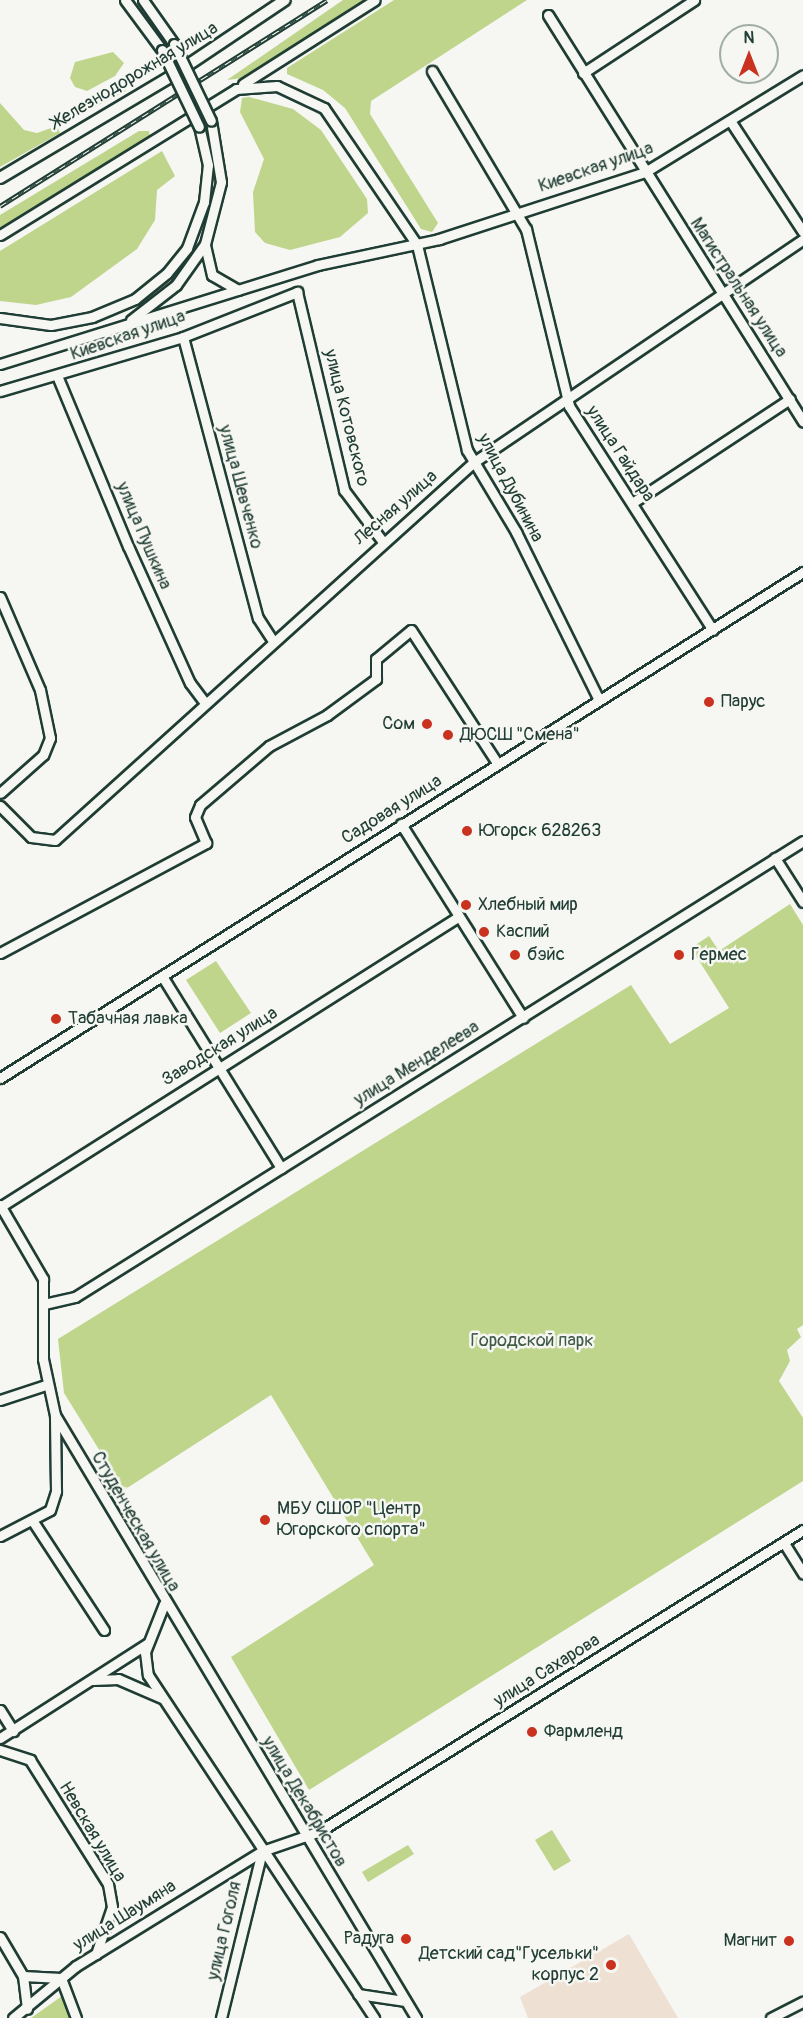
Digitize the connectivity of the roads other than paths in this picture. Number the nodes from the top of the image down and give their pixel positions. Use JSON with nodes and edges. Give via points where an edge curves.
{"nodes":[{"id":1,"x":125,"y":0,"type":"edge"},
{"id":2,"x":143,"y":0,"type":"edge"},
{"id":3,"x":285,"y":0,"type":"edge"},
{"id":4,"x":375,"y":0,"type":"edge"},
{"id":5,"x":694,"y":0,"type":"edge"},
{"id":6,"x":548,"y":15,"type":"dead end"},
{"id":7,"x":432,"y":70,"type":"dead end"},
{"id":8,"x":583,"y":73,"type":"junction"},
{"id":9,"x":803,"y":75,"type":"edge"},
{"id":10,"x":236,"y":89,"type":"junction"},
{"id":11,"x":731,"y":122,"type":"junction"},
{"id":12,"x":645,"y":172,"type":"junction"},
{"id":13,"x":0,"y":178,"type":"edge"},
{"id":14,"x":518,"y":211,"type":"junction"},
{"id":15,"x":803,"y":232,"type":"edge"},
{"id":16,"x":0,"y":236,"type":"edge"},
{"id":17,"x":803,"y":239,"type":"edge"},
{"id":18,"x":205,"y":244,"type":"junction"},
{"id":19,"x":417,"y":245,"type":"junction"},
{"id":20,"x":238,"y":290,"type":"junction"},
{"id":21,"x":297,"y":292,"type":"joint"},
{"id":22,"x":720,"y":294,"type":"junction"},
{"id":23,"x":3,"y":319,"type":"edge"},
{"id":24,"x":110,"y":331,"type":"junction"},
{"id":25,"x":183,"y":337,"type":"junction"},
{"id":26,"x":0,"y":364,"type":"edge"},
{"id":27,"x":58,"y":378,"type":"junction"},
{"id":28,"x":0,"y":391,"type":"edge"},
{"id":29,"x":567,"y":396,"type":"junction"},
{"id":30,"x":790,"y":399,"type":"junction"},
{"id":31,"x":803,"y":422,"type":"edge"},
{"id":32,"x":474,"y":462,"type":"junction"},
{"id":33,"x":632,"y":503,"type":"junction"},
{"id":34,"x":383,"y":542,"type":"junction"},
{"id":35,"x":803,"y":572,"type":"edge"},
{"id":36,"x":0,"y":597,"type":"edge"},
{"id":37,"x":713,"y":630,"type":"junction"},
{"id":38,"x":273,"y":641,"type":"junction"},
{"id":39,"x":599,"y":700,"type":"junction"},
{"id":40,"x":205,"y":704,"type":"junction"},
{"id":41,"x":497,"y":763,"type":"junction"},
{"id":42,"x":0,"y":793,"type":"edge"},
{"id":43,"x":0,"y":806,"type":"edge"},
{"id":44,"x":401,"y":824,"type":"junction"},
{"id":45,"x":803,"y":841,"type":"edge"},
{"id":46,"x":775,"y":858,"type":"junction"},
{"id":47,"x":803,"y":902,"type":"edge"},
{"id":48,"x":458,"y":916,"type":"junction"},
{"id":49,"x":0,"y":953,"type":"edge"},
{"id":50,"x":162,"y":976,"type":"junction"},
{"id":51,"x":523,"y":1018,"type":"junction"},
{"id":52,"x":219,"y":1067,"type":"junction"},
{"id":53,"x":0,"y":1078,"type":"edge"},
{"id":54,"x":282,"y":1168,"type":"junction"},
{"id":55,"x":0,"y":1207,"type":"edge"},
{"id":56,"x":44,"y":1304,"type":"junction"},
{"id":57,"x":46,"y":1385,"type":"junction"},
{"id":58,"x":0,"y":1400,"type":"edge"},
{"id":59,"x":55,"y":1415,"type":"junction"},
{"id":60,"x":34,"y":1523,"type":"junction"},
{"id":61,"x":803,"y":1530,"type":"edge"},
{"id":62,"x":0,"y":1536,"type":"edge"},
{"id":63,"x":783,"y":1542,"type":"junction"},
{"id":64,"x":803,"y":1573,"type":"edge"},
{"id":65,"x":164,"y":1604,"type":"junction"},
{"id":66,"x":104,"y":1630,"type":"dead end"},
{"id":67,"x":148,"y":1643,"type":"junction"},
{"id":68,"x":87,"y":1681,"type":"junction"},
{"id":69,"x":164,"y":1699,"type":"junction"},
{"id":70,"x":0,"y":1710,"type":"edge"},
{"id":71,"x":13,"y":1731,"type":"junction"},
{"id":72,"x":0,"y":1738,"type":"edge"},
{"id":73,"x":0,"y":1750,"type":"edge"},
{"id":74,"x":307,"y":1838,"type":"junction"},
{"id":75,"x":262,"y":1851,"type":"junction"},
{"id":76,"x":0,"y":1937,"type":"edge"},
{"id":77,"x":96,"y":1954,"type":"junction"},
{"id":78,"x":23,"y":1976,"type":"junction"},
{"id":79,"x":61,"y":1978,"type":"junction"},
{"id":80,"x":358,"y":1994,"type":"junction"},
{"id":81,"x":405,"y":2001,"type":"junction"},
{"id":82,"x":803,"y":2002,"type":"edge"},
{"id":83,"x":27,"y":2009,"type":"junction"},
{"id":84,"x":13,"y":2018,"type":"edge"},
{"id":85,"x":76,"y":2018,"type":"edge"},
{"id":86,"x":221,"y":2018,"type":"edge"},
{"id":87,"x":374,"y":2018,"type":"edge"},
{"id":88,"x":416,"y":2018,"type":"edge"},
{"id":89,"x":771,"y":2018,"type":"edge"}],
"edges":[{"from":1,"to":23,"type":"street","bridge":true,"via":[[162,50],[199,127],[208,165],[204,202],[187,248],[167,273],[135,299],[92,317],[51,325]]},
{"from":2,"to":18,"type":"street","bridge":true,"via":[[174,44],[212,121],[221,182]]},
{"from":3,"to":13,"type":"main road","name":"Железнодорожная улица","via":[[170,77]]},
{"from":4,"to":10,"type":"street"},
{"from":5,"to":8,"type":"street"},
{"from":6,"to":8,"type":"street","name":"Магистральная улица"},
{"from":7,"to":14,"type":"street","name":"улица Гайдара"},
{"from":8,"to":12,"type":"street","name":"Магистральная улица"},
{"from":9,"to":11,"type":"street","name":"Киевская улица"},
{"from":10,"to":16,"type":"street"},
{"from":10,"to":19,"type":"street","via":[[277,86],[324,108]]},
{"from":11,"to":12,"type":"street","name":"Киевская улица"},
{"from":11,"to":15,"type":"street"},
{"from":12,"to":14,"type":"street","name":"Киевская улица"},
{"from":12,"to":22,"type":"street","name":"Магистральная улица"},
{"from":14,"to":19,"type":"street","name":"Киевская улица"},
{"from":14,"to":29,"type":"street","name":"улица Гайдара"},
{"from":17,"to":22,"type":"street","name":"Лесная улица"},
{"from":18,"to":20,"type":"street","via":[[212,276]]},
{"from":18,"to":24,"type":"street","via":[[163,298]]},
{"from":19,"to":20,"type":"street","name":"Киевская улица","via":[[318,265]]},
{"from":19,"to":32,"type":"street","name":"улица Дубинина","via":[[462,434]]},
{"from":20,"to":24,"type":"street","name":"Киевская улица"},
{"from":21,"to":25,"type":"street","name":"Киевская улица"},
{"from":21,"to":34,"type":"street","name":"улица Котовского","via":[[344,490]]},
{"from":22,"to":29,"type":"street","name":"Лесная улица"},
{"from":22,"to":30,"type":"street","name":"Магистральная улица"},
{"from":24,"to":26,"type":"street"},
{"from":25,"to":27,"type":"street","name":"Киевская улица"},
{"from":25,"to":38,"type":"street","name":"улица Шевченко","via":[[258,618]]},
{"from":27,"to":28,"type":"street","name":"Киевская улица"},
{"from":27,"to":40,"type":"street","name":"улица Пушкина","via":[[128,546]]},
{"from":29,"to":32,"type":"street","name":"Лесная улица"},
{"from":29,"to":33,"type":"street","name":"улица Гайдара"},
{"from":30,"to":31,"type":"street","name":"Магистральная улица"},
{"from":30,"to":33,"type":"street"},
{"from":32,"to":34,"type":"street","name":"Лесная улица"},
{"from":32,"to":39,"type":"street","name":"улица Дубинина","via":[[516,532]]},
{"from":33,"to":37,"type":"street","name":"улица Гайдара"},
{"from":34,"to":38,"type":"street","name":"Лесная улица"},
{"from":35,"to":37,"type":"street","name":"Садовая улица"},
{"from":36,"to":42,"type":"street","via":[[40,690],[50,738],[43,755]]},
{"from":37,"to":39,"type":"street","name":"Садовая улица"},
{"from":38,"to":40,"type":"street","name":"Лесная улица"},
{"from":39,"to":41,"type":"street","name":"Садовая улица"},
{"from":40,"to":43,"type":"street","name":"Лесная улица","via":[[62,835],[45,843],[31,837]]},
{"from":41,"to":44,"type":"street","name":"Садовая улица"},
{"from":41,"to":49,"type":"street","via":[[411,630],[376,659],[376,679],[327,715],[269,746],[200,805],[195,818],[206,843]]},
{"from":44,"to":48,"type":"street"},
{"from":44,"to":50,"type":"street","name":"Садовая улица"},
{"from":45,"to":46,"type":"street","name":"улица Менделеева"},
{"from":46,"to":47,"type":"street"},
{"from":46,"to":51,"type":"street","name":"улица Менделеева"},
{"from":48,"to":51,"type":"street"},
{"from":48,"to":52,"type":"street","name":"Заводская улица"},
{"from":50,"to":52,"type":"street"},
{"from":50,"to":53,"type":"street","name":"Садовая улица"},
{"from":51,"to":54,"type":"street","name":"улица Менделеева"},
{"from":52,"to":54,"type":"street"},
{"from":52,"to":55,"type":"street","name":"Заводская улица"},
{"from":54,"to":56,"type":"street","name":"улица Менделеева","via":[[75,1298]]},
{"from":55,"to":56,"type":"street","name":"Студенческая улица","via":[[39,1270]]},
{"from":56,"to":57,"type":"street","name":"Студенческая улица"},
{"from":57,"to":58,"type":"street"},
{"from":57,"to":59,"type":"street","name":"Студенческая улица"},
{"from":59,"to":60,"type":"street","via":[[54,1500]]},
{"from":59,"to":65,"type":"street","name":"Студенческая улица"},
{"from":60,"to":62,"type":"street"},
{"from":60,"to":66,"type":"street"},
{"from":61,"to":63,"type":"street","name":"улица Сахарова"},
{"from":63,"to":64,"type":"street"},
{"from":63,"to":74,"type":"street","name":"улица Сахарова"},
{"from":65,"to":67,"type":"street","name":"Студенческая улица"},
{"from":65,"to":74,"type":"street","name":"улица Декабристов"},
{"from":67,"to":68,"type":"street"},
{"from":67,"to":69,"type":"street","name":"Студенческая улица","via":[[147,1669]]},
{"from":68,"to":69,"type":"street","via":[[118,1679]]},
{"from":68,"to":71,"type":"street"},
{"from":69,"to":75,"type":"street","name":"Студенческая улица"},
{"from":70,"to":71,"type":"street"},
{"from":71,"to":72,"type":"street"},
{"from":73,"to":77,"type":"street","name":"Невская улица","via":[[30,1760],[108,1884],[112,1907]]},
{"from":74,"to":75,"type":"street","name":"улица Шаумяна","via":[[284,1840]]},
{"from":74,"to":81,"type":"street","name":"улица Декабристов"},
{"from":75,"to":77,"type":"street","name":"улица Шаумяна"},
{"from":75,"to":80,"type":"street","name":"Студенческая улица"},
{"from":75,"to":86,"type":"street","name":"улица Гоголя"},
{"from":76,"to":78,"type":"street"},
{"from":77,"to":79,"type":"street","name":"улица Шаумяна"},
{"from":78,"to":79,"type":"street"},
{"from":78,"to":83,"type":"street"},
{"from":79,"to":83,"type":"street","name":"улица Шаумяна"},
{"from":79,"to":85,"type":"street"},
{"from":80,"to":81,"type":"street"},
{"from":80,"to":87,"type":"street","name":"Студенческая улица"},
{"from":81,"to":88,"type":"street","name":"улица Декабристов"},
{"from":82,"to":89,"type":"street"},
{"from":83,"to":84,"type":"street","name":"улица Шаумяна"}]}
